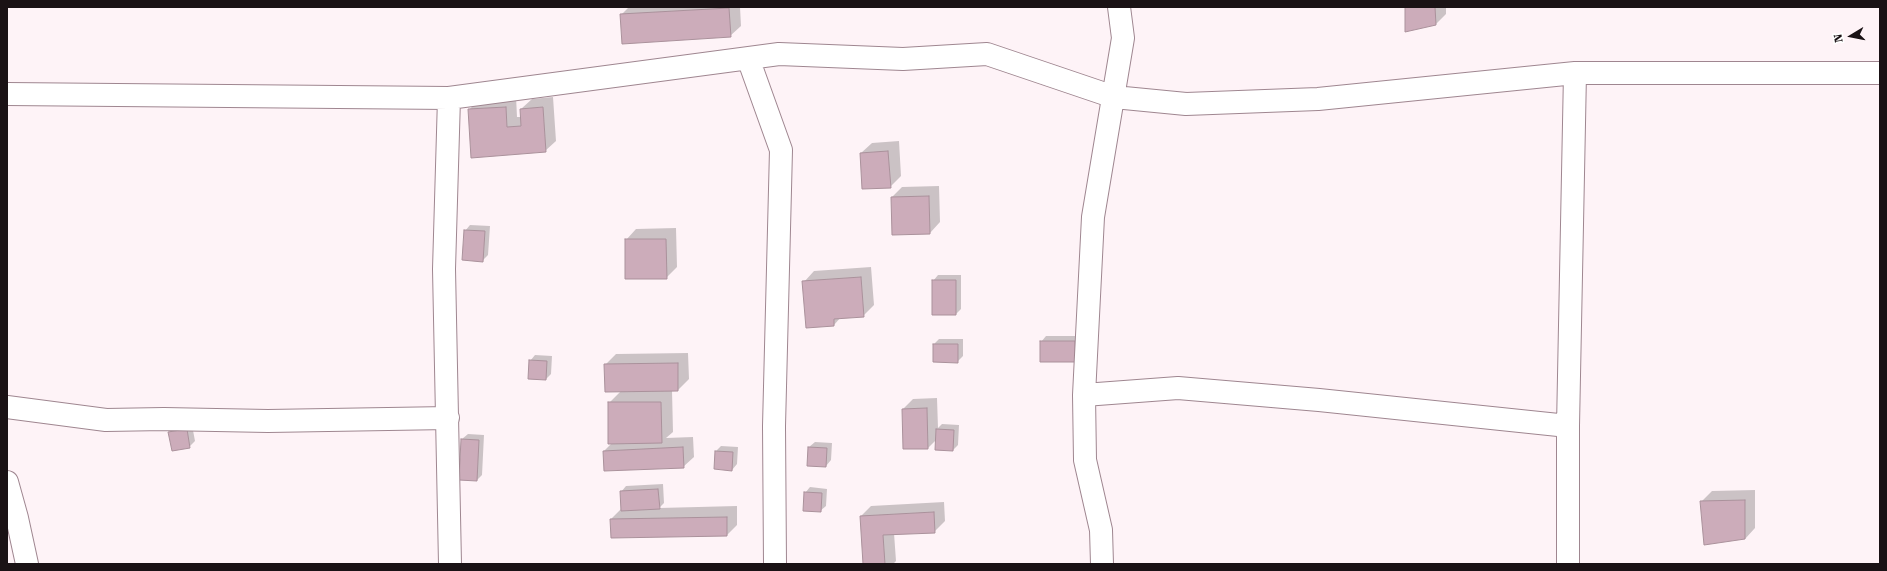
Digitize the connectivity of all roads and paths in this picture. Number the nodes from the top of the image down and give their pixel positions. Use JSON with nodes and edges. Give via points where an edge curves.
{"nodes":[{"id":1,"x":1119,"y":7,"type":"edge"},
{"id":2,"x":748,"y":58,"type":"junction"},
{"id":3,"x":1575,"y":73,"type":"junction"},
{"id":4,"x":1880,"y":73,"type":"edge"},
{"id":5,"x":7,"y":94,"type":"edge"},
{"id":6,"x":1114,"y":97,"type":"junction"},
{"id":7,"x":449,"y":98,"type":"junction"},
{"id":8,"x":1084,"y":395,"type":"junction"},
{"id":9,"x":7,"y":407,"type":"edge"},
{"id":10,"x":448,"y":418,"type":"junction"},
{"id":11,"x":1568,"y":426,"type":"junction"},
{"id":12,"x":7,"y":482,"type":"edge"},
{"id":13,"x":27,"y":564,"type":"edge"},
{"id":14,"x":450,"y":564,"type":"edge"},
{"id":15,"x":775,"y":564,"type":"edge"},
{"id":16,"x":1102,"y":564,"type":"edge"},
{"id":17,"x":1568,"y":564,"type":"edge"}],
"edges":[{"from":1,"to":6,"type":"street","via":[[1123,38]]},
{"from":2,"to":6,"type":"street","via":[[779,54],[903,59],[986,54]]},
{"from":2,"to":7,"type":"street"},
{"from":2,"to":15,"type":"street","via":[[781,150],[774,426]]},
{"from":3,"to":4,"type":"street"},
{"from":3,"to":6,"type":"street","via":[[1318,99],[1186,104]]},
{"from":3,"to":11,"type":"street"},
{"from":5,"to":7,"type":"street"},
{"from":6,"to":8,"type":"street","via":[[1093,217]]},
{"from":7,"to":10,"type":"street","via":[[444,269]]},
{"from":8,"to":11,"type":"street","via":[[1178,388]]},
{"from":8,"to":16,"type":"street","via":[[1085,460],[1101,530]]},
{"from":9,"to":10,"type":"street","via":[[106,420]]},
{"from":10,"to":14,"type":"street"},
{"from":11,"to":17,"type":"street"},
{"from":12,"to":13,"type":"street"}]}
